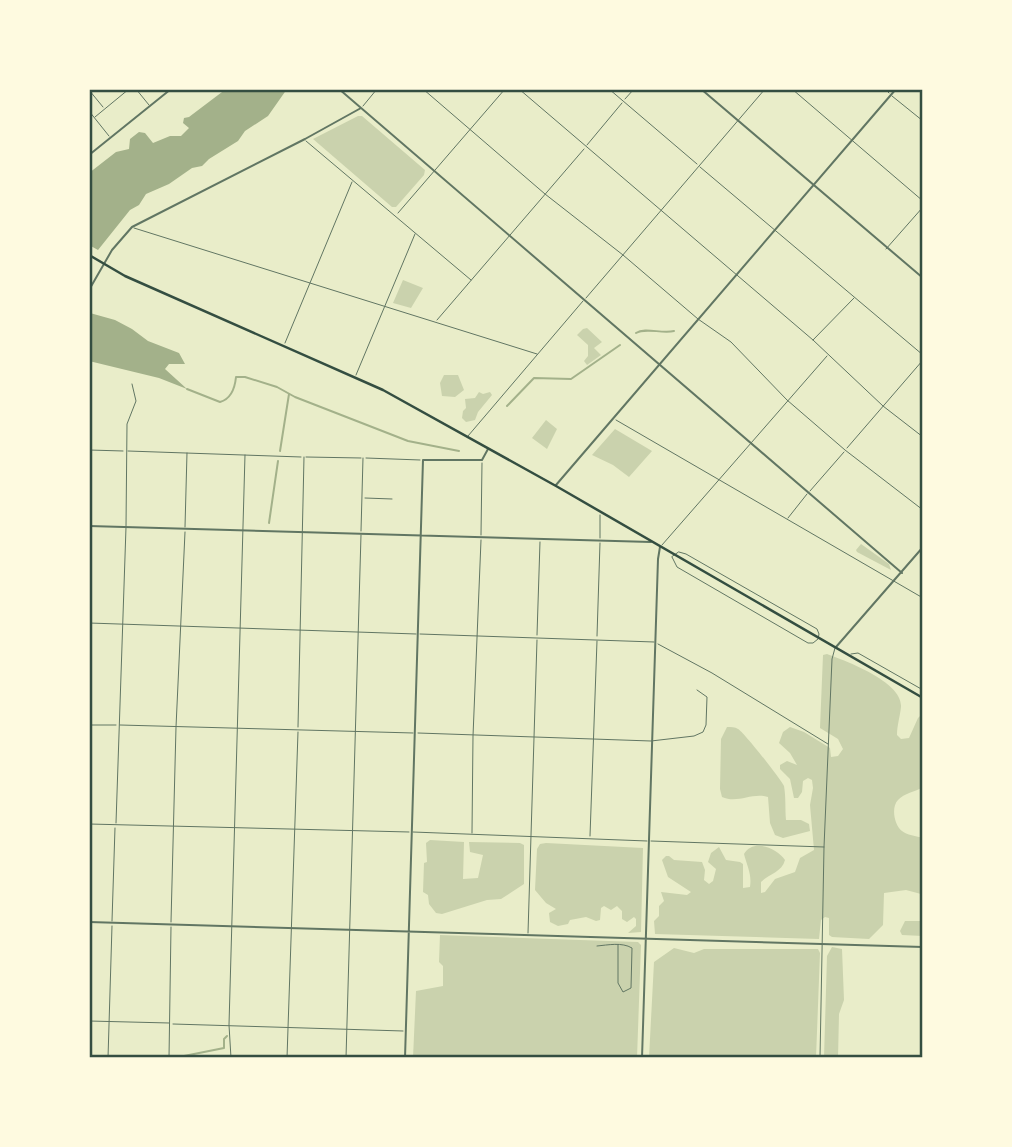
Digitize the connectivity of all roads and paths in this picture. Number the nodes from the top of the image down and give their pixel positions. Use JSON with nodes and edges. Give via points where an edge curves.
{"nodes":[{"id":1,"x":129,"y":89,"type":"edge"},
{"id":2,"x":136,"y":89,"type":"edge"},
{"id":3,"x":171,"y":89,"type":"edge"},
{"id":4,"x":339,"y":89,"type":"edge"},
{"id":5,"x":377,"y":89,"type":"edge"},
{"id":6,"x":423,"y":89,"type":"edge"},
{"id":7,"x":505,"y":89,"type":"edge"},
{"id":8,"x":519,"y":89,"type":"edge"},
{"id":9,"x":610,"y":89,"type":"edge"},
{"id":10,"x":634,"y":89,"type":"edge"},
{"id":11,"x":701,"y":89,"type":"edge"},
{"id":12,"x":765,"y":89,"type":"edge"},
{"id":13,"x":792,"y":89,"type":"edge"},
{"id":14,"x":885,"y":89,"type":"edge"},
{"id":15,"x":896,"y":89,"type":"edge"},
{"id":16,"x":89,"y":90,"type":"edge"},
{"id":17,"x":891,"y":95,"type":"junction"},
{"id":18,"x":624,"y":101,"type":"junction"},
{"id":19,"x":150,"y":106,"type":"junction"},
{"id":20,"x":362,"y":107,"type":"junction"},
{"id":21,"x":105,"y":109,"type":"junction"},
{"id":22,"x":89,"y":111,"type":"edge"},
{"id":23,"x":95,"y":117,"type":"junction"},
{"id":24,"x":738,"y":121,"type":"junction"},
{"id":25,"x":923,"y":121,"type":"edge"},
{"id":26,"x":470,"y":130,"type":"junction"},
{"id":27,"x":111,"y":138,"type":"junction"},
{"id":28,"x":305,"y":139,"type":"junction"},
{"id":29,"x":852,"y":141,"type":"junction"},
{"id":30,"x":586,"y":146,"type":"junction"},
{"id":31,"x":90,"y":153,"type":"edge"},
{"id":32,"x":699,"y":166,"type":"junction"},
{"id":33,"x":434,"y":171,"type":"junction"},
{"id":34,"x":353,"y":180,"type":"junction"},
{"id":35,"x":814,"y":185,"type":"junction"},
{"id":36,"x":545,"y":194,"type":"junction"},
{"id":37,"x":923,"y":201,"type":"edge"},
{"id":38,"x":923,"y":207,"type":"edge"},
{"id":39,"x":660,"y":210,"type":"junction"},
{"id":40,"x":396,"y":215,"type":"junction"},
{"id":41,"x":132,"y":227,"type":"junction"},
{"id":42,"x":776,"y":229,"type":"junction"},
{"id":43,"x":416,"y":233,"type":"junction"},
{"id":44,"x":510,"y":236,"type":"junction"},
{"id":45,"x":886,"y":249,"type":"junction"},
{"id":46,"x":89,"y":255,"type":"edge"},
{"id":47,"x":623,"y":255,"type":"junction"},
{"id":48,"x":104,"y":264,"type":"junction"},
{"id":49,"x":737,"y":275,"type":"junction"},
{"id":50,"x":923,"y":278,"type":"edge"},
{"id":51,"x":471,"y":280,"type":"junction"},
{"id":52,"x":310,"y":283,"type":"junction"},
{"id":53,"x":89,"y":290,"type":"edge"},
{"id":54,"x":855,"y":297,"type":"junction"},
{"id":55,"x":584,"y":300,"type":"junction"},
{"id":56,"x":385,"y":307,"type":"junction"},
{"id":57,"x":698,"y":319,"type":"junction"},
{"id":58,"x":435,"y":322,"type":"junction"},
{"id":59,"x":813,"y":340,"type":"junction"},
{"id":60,"x":284,"y":346,"type":"junction"},
{"id":61,"x":538,"y":354,"type":"junction"},
{"id":62,"x":828,"y":355,"type":"junction"},
{"id":63,"x":923,"y":355,"type":"edge"},
{"id":64,"x":923,"y":360,"type":"edge"},
{"id":65,"x":660,"y":363,"type":"junction"},
{"id":66,"x":355,"y":377,"type":"junction"},
{"id":67,"x":132,"y":384,"type":"dead end"},
{"id":68,"x":787,"y":400,"type":"junction"},
{"id":69,"x":883,"y":406,"type":"junction"},
{"id":70,"x":614,"y":419,"type":"junction"},
{"id":71,"x":467,"y":436,"type":"junction"},
{"id":72,"x":923,"y":437,"type":"edge"},
{"id":73,"x":751,"y":442,"type":"junction"},
{"id":74,"x":489,"y":448,"type":"junction"},
{"id":75,"x":89,"y":450,"type":"edge"},
{"id":76,"x":845,"y":450,"type":"junction"},
{"id":77,"x":125,"y":451,"type":"junction"},
{"id":78,"x":187,"y":453,"type":"junction"},
{"id":79,"x":245,"y":455,"type":"junction"},
{"id":80,"x":304,"y":457,"type":"junction"},
{"id":81,"x":363,"y":458,"type":"junction"},
{"id":82,"x":423,"y":460,"type":"junction"},
{"id":83,"x":482,"y":460,"type":"junction"},
{"id":84,"x":719,"y":478,"type":"junction"},
{"id":85,"x":555,"y":486,"type":"junction"},
{"id":86,"x":809,"y":491,"type":"junction"},
{"id":87,"x":362,"y":498,"type":"junction"},
{"id":88,"x":392,"y":499,"type":"dead end"},
{"id":89,"x":923,"y":510,"type":"edge"},
{"id":90,"x":600,"y":512,"type":"junction"},
{"id":91,"x":788,"y":519,"type":"junction"},
{"id":92,"x":89,"y":526,"type":"edge"},
{"id":93,"x":126,"y":527,"type":"junction"},
{"id":94,"x":185,"y":529,"type":"junction"},
{"id":95,"x":244,"y":531,"type":"junction"},
{"id":96,"x":302,"y":532,"type":"junction"},
{"id":97,"x":361,"y":534,"type":"junction"},
{"id":98,"x":421,"y":536,"type":"junction"},
{"id":99,"x":481,"y":537,"type":"junction"},
{"id":100,"x":540,"y":539,"type":"junction"},
{"id":101,"x":600,"y":540,"type":"junction"},
{"id":102,"x":651,"y":542,"type":"junction"},
{"id":103,"x":660,"y":547,"type":"junction"},
{"id":104,"x":923,"y":547,"type":"edge"},
{"id":105,"x":673,"y":554,"type":"junction"},
{"id":106,"x":902,"y":573,"type":"junction"},
{"id":107,"x":894,"y":581,"type":"junction"},
{"id":108,"x":923,"y":598,"type":"edge"},
{"id":109,"x":89,"y":623,"type":"edge"},
{"id":110,"x":121,"y":624,"type":"junction"},
{"id":111,"x":179,"y":626,"type":"junction"},
{"id":112,"x":241,"y":628,"type":"junction"},
{"id":113,"x":301,"y":630,"type":"junction"},
{"id":114,"x":359,"y":632,"type":"junction"},
{"id":115,"x":418,"y":634,"type":"junction"},
{"id":116,"x":478,"y":637,"type":"junction"},
{"id":117,"x":537,"y":638,"type":"junction"},
{"id":118,"x":597,"y":639,"type":"junction"},
{"id":119,"x":818,"y":639,"type":"junction"},
{"id":120,"x":655,"y":642,"type":"junction"},
{"id":121,"x":835,"y":648,"type":"junction"},
{"id":122,"x":848,"y":656,"type":"junction"},
{"id":123,"x":697,"y":690,"type":"dead end"},
{"id":124,"x":923,"y":690,"type":"edge"},
{"id":125,"x":923,"y":698,"type":"edge"},
{"id":126,"x":89,"y":725,"type":"edge"},
{"id":127,"x":118,"y":725,"type":"junction"},
{"id":128,"x":176,"y":727,"type":"junction"},
{"id":129,"x":236,"y":729,"type":"junction"},
{"id":130,"x":298,"y":730,"type":"junction"},
{"id":131,"x":355,"y":732,"type":"junction"},
{"id":132,"x":415,"y":733,"type":"junction"},
{"id":133,"x":473,"y":736,"type":"junction"},
{"id":134,"x":534,"y":737,"type":"junction"},
{"id":135,"x":592,"y":739,"type":"junction"},
{"id":136,"x":651,"y":741,"type":"junction"},
{"id":137,"x":828,"y":744,"type":"junction"},
{"id":138,"x":89,"y":824,"type":"edge"},
{"id":139,"x":116,"y":825,"type":"junction"},
{"id":140,"x":173,"y":826,"type":"junction"},
{"id":141,"x":233,"y":827,"type":"junction"},
{"id":142,"x":295,"y":829,"type":"junction"},
{"id":143,"x":353,"y":831,"type":"junction"},
{"id":144,"x":412,"y":832,"type":"junction"},
{"id":145,"x":472,"y":834,"type":"junction"},
{"id":146,"x":531,"y":836,"type":"junction"},
{"id":147,"x":590,"y":838,"type":"junction"},
{"id":148,"x":649,"y":841,"type":"junction"},
{"id":149,"x":824,"y":847,"type":"junction"},
{"id":150,"x":89,"y":922,"type":"edge"},
{"id":151,"x":112,"y":922,"type":"junction"},
{"id":152,"x":171,"y":925,"type":"junction"},
{"id":153,"x":231,"y":926,"type":"junction"},
{"id":154,"x":291,"y":928,"type":"junction"},
{"id":155,"x":350,"y":930,"type":"junction"},
{"id":156,"x":409,"y":932,"type":"junction"},
{"id":157,"x":528,"y":935,"type":"junction"},
{"id":158,"x":646,"y":939,"type":"junction"},
{"id":159,"x":823,"y":944,"type":"junction"},
{"id":160,"x":618,"y":945,"type":"junction"},
{"id":161,"x":597,"y":946,"type":"dead end"},
{"id":162,"x":923,"y":947,"type":"edge"},
{"id":163,"x":89,"y":1021,"type":"edge"},
{"id":164,"x":110,"y":1022,"type":"junction"},
{"id":165,"x":170,"y":1024,"type":"junction"},
{"id":166,"x":229,"y":1025,"type":"junction"},
{"id":167,"x":288,"y":1027,"type":"junction"},
{"id":168,"x":347,"y":1029,"type":"junction"},
{"id":169,"x":405,"y":1031,"type":"junction"},
{"id":170,"x":108,"y":1058,"type":"edge"},
{"id":171,"x":169,"y":1058,"type":"edge"},
{"id":172,"x":231,"y":1058,"type":"edge"},
{"id":173,"x":287,"y":1058,"type":"edge"},
{"id":174,"x":346,"y":1058,"type":"edge"},
{"id":175,"x":405,"y":1058,"type":"edge"},
{"id":176,"x":642,"y":1058,"type":"edge"},
{"id":177,"x":820,"y":1058,"type":"edge"}],
"edges":[{"from":1,"to":21,"type":"street"},
{"from":2,"to":19,"type":"street"},
{"from":3,"to":19,"type":"street"},
{"from":4,"to":20,"type":"street"},
{"from":5,"to":20,"type":"street"},
{"from":6,"to":26,"type":"street"},
{"from":7,"to":26,"type":"street"},
{"from":8,"to":30,"type":"street"},
{"from":9,"to":18,"type":"street"},
{"from":10,"to":18,"type":"street"},
{"from":11,"to":24,"type":"street"},
{"from":12,"to":24,"type":"street"},
{"from":13,"to":29,"type":"street"},
{"from":14,"to":17,"type":"street"},
{"from":15,"to":17,"type":"street"},
{"from":16,"to":21,"type":"street"},
{"from":17,"to":25,"type":"street"},
{"from":17,"to":29,"type":"street"},
{"from":18,"to":30,"type":"street"},
{"from":18,"to":32,"type":"street"},
{"from":19,"to":27,"type":"street"},
{"from":20,"to":28,"type":"street"},
{"from":20,"to":33,"type":"street"},
{"from":21,"to":23,"type":"street"},
{"from":22,"to":23,"type":"street"},
{"from":23,"to":27,"type":"street"},
{"from":24,"to":32,"type":"street"},
{"from":24,"to":35,"type":"street"},
{"from":26,"to":33,"type":"street"},
{"from":26,"to":36,"type":"street"},
{"from":27,"to":31,"type":"street"},
{"from":28,"to":34,"type":"street"},
{"from":28,"to":41,"type":"street"},
{"from":29,"to":35,"type":"street"},
{"from":29,"to":37,"type":"street"},
{"from":30,"to":36,"type":"street"},
{"from":30,"to":39,"type":"street"},
{"from":32,"to":39,"type":"street"},
{"from":32,"to":42,"type":"street"},
{"from":33,"to":40,"type":"street"},
{"from":33,"to":44,"type":"street"},
{"from":34,"to":40,"type":"street"},
{"from":34,"to":52,"type":"street"},
{"from":35,"to":42,"type":"street"},
{"from":35,"to":45,"type":"street"},
{"from":36,"to":44,"type":"street"},
{"from":36,"to":47,"type":"street"},
{"from":38,"to":45,"type":"street"},
{"from":39,"to":47,"type":"street"},
{"from":39,"to":49,"type":"street"},
{"from":40,"to":43,"type":"street"},
{"from":41,"to":48,"type":"street"},
{"from":41,"to":52,"type":"street"},
{"from":42,"to":49,"type":"street"},
{"from":42,"to":54,"type":"street"},
{"from":43,"to":51,"type":"street"},
{"from":43,"to":56,"type":"street"},
{"from":44,"to":51,"type":"street"},
{"from":44,"to":55,"type":"street"},
{"from":45,"to":50,"type":"street"},
{"from":46,"to":48,"type":"highway"},
{"from":47,"to":55,"type":"street"},
{"from":47,"to":57,"type":"street"},
{"from":48,"to":53,"type":"street"},
{"from":48,"to":60,"type":"highway"},
{"from":49,"to":57,"type":"street"},
{"from":49,"to":59,"type":"street"},
{"from":51,"to":58,"type":"street"},
{"from":52,"to":56,"type":"street"},
{"from":52,"to":60,"type":"street"},
{"from":54,"to":59,"type":"street"},
{"from":54,"to":63,"type":"street"},
{"from":55,"to":61,"type":"street"},
{"from":55,"to":65,"type":"street"},
{"from":56,"to":58,"type":"street"},
{"from":56,"to":66,"type":"street"},
{"from":57,"to":65,"type":"street"},
{"from":57,"to":68,"type":"street","via":[[731,342]]},
{"from":58,"to":61,"type":"street"},
{"from":59,"to":62,"type":"street"},
{"from":60,"to":66,"type":"highway"},
{"from":61,"to":71,"type":"street"},
{"from":62,"to":68,"type":"street"},
{"from":62,"to":69,"type":"street"},
{"from":64,"to":69,"type":"street"},
{"from":65,"to":70,"type":"street"},
{"from":65,"to":73,"type":"street"},
{"from":66,"to":71,"type":"highway"},
{"from":67,"to":77,"type":"street","via":[[136,401],[127,421]]},
{"from":68,"to":73,"type":"street"},
{"from":68,"to":76,"type":"street"},
{"from":69,"to":72,"type":"street"},
{"from":69,"to":76,"type":"street"},
{"from":70,"to":84,"type":"street"},
{"from":70,"to":85,"type":"street"},
{"from":71,"to":74,"type":"highway"},
{"from":73,"to":84,"type":"street"},
{"from":73,"to":86,"type":"street"},
{"from":74,"to":83,"type":"street"},
{"from":74,"to":85,"type":"highway"},
{"from":75,"to":77,"type":"street"},
{"from":76,"to":86,"type":"street"},
{"from":76,"to":89,"type":"street"},
{"from":77,"to":78,"type":"street"},
{"from":77,"to":93,"type":"street"},
{"from":78,"to":79,"type":"street"},
{"from":78,"to":94,"type":"street"},
{"from":79,"to":80,"type":"street"},
{"from":79,"to":95,"type":"street"},
{"from":80,"to":81,"type":"street"},
{"from":80,"to":96,"type":"street"},
{"from":81,"to":82,"type":"street"},
{"from":81,"to":87,"type":"street"},
{"from":82,"to":83,"type":"street"},
{"from":82,"to":98,"type":"street"},
{"from":83,"to":99,"type":"street"},
{"from":84,"to":91,"type":"street"},
{"from":84,"to":103,"type":"street"},
{"from":85,"to":90,"type":"highway"},
{"from":86,"to":91,"type":"street"},
{"from":86,"to":106,"type":"street"},
{"from":87,"to":88,"type":"street"},
{"from":87,"to":97,"type":"street"},
{"from":90,"to":101,"type":"street"},
{"from":90,"to":102,"type":"highway"},
{"from":91,"to":107,"type":"street"},
{"from":92,"to":93,"type":"street"},
{"from":93,"to":94,"type":"street"},
{"from":93,"to":110,"type":"street"},
{"from":94,"to":95,"type":"street"},
{"from":94,"to":111,"type":"street"},
{"from":95,"to":96,"type":"street"},
{"from":95,"to":112,"type":"street"},
{"from":96,"to":97,"type":"street"},
{"from":96,"to":113,"type":"street"},
{"from":97,"to":98,"type":"street"},
{"from":97,"to":114,"type":"street"},
{"from":98,"to":99,"type":"street"},
{"from":98,"to":115,"type":"street"},
{"from":99,"to":100,"type":"street"},
{"from":99,"to":116,"type":"street"},
{"from":100,"to":101,"type":"street"},
{"from":100,"to":117,"type":"street"},
{"from":101,"to":102,"type":"street"},
{"from":101,"to":118,"type":"street"},
{"from":102,"to":103,"type":"highway"},
{"from":103,"to":105,"type":"highway"},
{"from":103,"to":120,"type":"street"},
{"from":104,"to":106,"type":"street"},
{"from":105,"to":119,"type":"highway"},
{"from":105,"to":119,"type":"street","via":[[686,554],[817,629]]},
{"from":105,"to":119,"type":"street","via":[[677,566],[736,601],[808,643]]},
{"from":106,"to":107,"type":"street"},
{"from":107,"to":108,"type":"street"},
{"from":107,"to":121,"type":"street"},
{"from":109,"to":110,"type":"street"},
{"from":110,"to":111,"type":"street"},
{"from":110,"to":127,"type":"street"},
{"from":111,"to":112,"type":"street"},
{"from":111,"to":128,"type":"street"},
{"from":112,"to":113,"type":"street"},
{"from":112,"to":129,"type":"street"},
{"from":113,"to":114,"type":"street"},
{"from":113,"to":130,"type":"street"},
{"from":114,"to":115,"type":"street"},
{"from":114,"to":131,"type":"street"},
{"from":115,"to":116,"type":"street"},
{"from":115,"to":132,"type":"street"},
{"from":116,"to":117,"type":"street"},
{"from":116,"to":133,"type":"street"},
{"from":117,"to":118,"type":"street"},
{"from":117,"to":134,"type":"street"},
{"from":118,"to":120,"type":"street"},
{"from":118,"to":135,"type":"street"},
{"from":119,"to":121,"type":"highway"},
{"from":120,"to":136,"type":"street"},
{"from":120,"to":137,"type":"street"},
{"from":121,"to":122,"type":"highway"},
{"from":121,"to":137,"type":"street"},
{"from":122,"to":124,"type":"street","via":[[858,653]]},
{"from":122,"to":125,"type":"highway"},
{"from":123,"to":136,"type":"street","via":[[707,698],[703,732]]},
{"from":126,"to":127,"type":"street"},
{"from":127,"to":128,"type":"street"},
{"from":127,"to":139,"type":"street"},
{"from":128,"to":129,"type":"street"},
{"from":128,"to":140,"type":"street"},
{"from":129,"to":130,"type":"street"},
{"from":129,"to":141,"type":"street"},
{"from":130,"to":131,"type":"street"},
{"from":130,"to":142,"type":"street"},
{"from":131,"to":132,"type":"street"},
{"from":131,"to":143,"type":"street"},
{"from":132,"to":133,"type":"street"},
{"from":132,"to":144,"type":"street"},
{"from":133,"to":134,"type":"street"},
{"from":133,"to":145,"type":"street"},
{"from":134,"to":135,"type":"street"},
{"from":134,"to":146,"type":"street"},
{"from":135,"to":136,"type":"street"},
{"from":135,"to":147,"type":"street"},
{"from":136,"to":148,"type":"street"},
{"from":137,"to":149,"type":"street"},
{"from":138,"to":139,"type":"street"},
{"from":139,"to":140,"type":"street"},
{"from":139,"to":151,"type":"street"},
{"from":140,"to":141,"type":"street"},
{"from":140,"to":152,"type":"street"},
{"from":141,"to":142,"type":"street"},
{"from":141,"to":153,"type":"street"},
{"from":142,"to":143,"type":"street"},
{"from":142,"to":154,"type":"street"},
{"from":143,"to":144,"type":"street"},
{"from":143,"to":155,"type":"street"},
{"from":144,"to":145,"type":"street"},
{"from":144,"to":156,"type":"street"},
{"from":145,"to":146,"type":"street"},
{"from":146,"to":147,"type":"street"},
{"from":146,"to":157,"type":"street"},
{"from":147,"to":148,"type":"street"},
{"from":148,"to":149,"type":"street"},
{"from":148,"to":158,"type":"street"},
{"from":149,"to":159,"type":"street"},
{"from":150,"to":151,"type":"street"},
{"from":151,"to":152,"type":"street"},
{"from":151,"to":164,"type":"street"},
{"from":152,"to":153,"type":"street"},
{"from":152,"to":165,"type":"street"},
{"from":153,"to":154,"type":"street"},
{"from":153,"to":166,"type":"street"},
{"from":154,"to":155,"type":"street"},
{"from":154,"to":167,"type":"street"},
{"from":155,"to":156,"type":"street"},
{"from":155,"to":168,"type":"street"},
{"from":156,"to":157,"type":"street"},
{"from":156,"to":169,"type":"street"},
{"from":157,"to":158,"type":"street"},
{"from":158,"to":159,"type":"street"},
{"from":158,"to":176,"type":"street"},
{"from":159,"to":162,"type":"street"},
{"from":159,"to":177,"type":"street"},
{"from":160,"to":160,"type":"street","via":[[632,948],[628,991],[618,983]]},
{"from":160,"to":161,"type":"street"},
{"from":163,"to":164,"type":"street"},
{"from":164,"to":165,"type":"street"},
{"from":164,"to":170,"type":"street"},
{"from":165,"to":166,"type":"street"},
{"from":165,"to":171,"type":"street"},
{"from":166,"to":167,"type":"street"},
{"from":166,"to":172,"type":"street"},
{"from":167,"to":168,"type":"street"},
{"from":167,"to":173,"type":"street"},
{"from":168,"to":169,"type":"street"},
{"from":168,"to":174,"type":"street"},
{"from":169,"to":175,"type":"street"}]}
